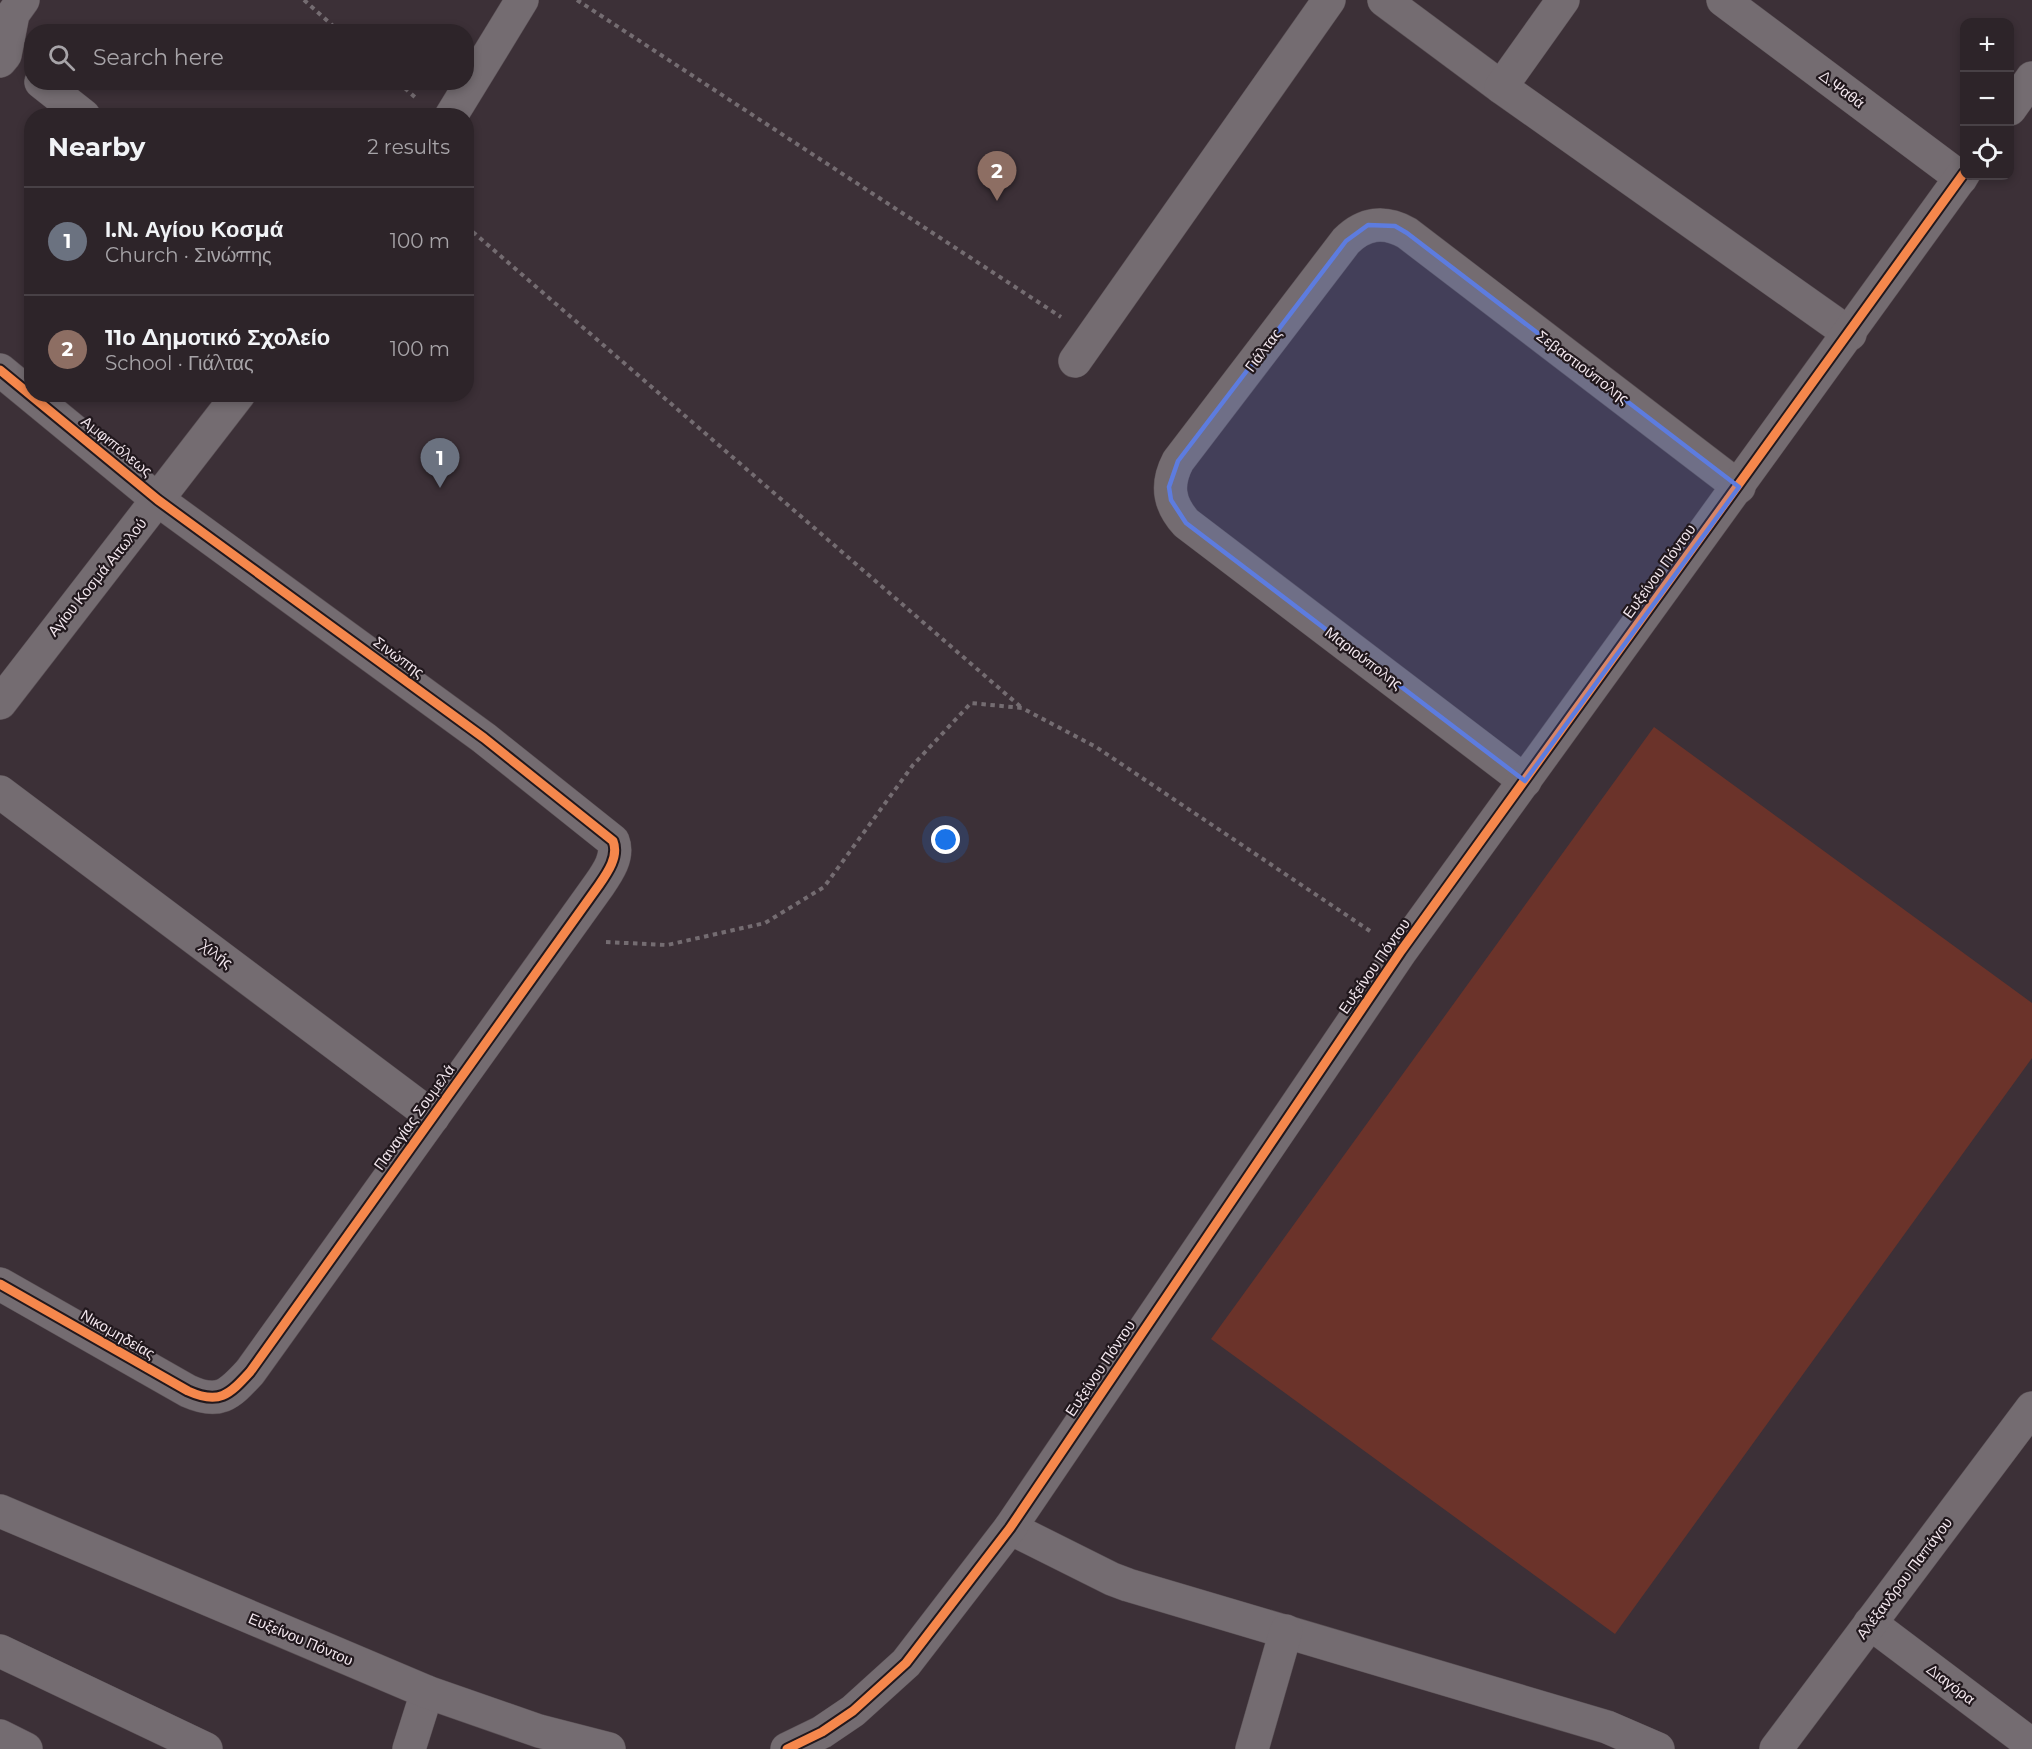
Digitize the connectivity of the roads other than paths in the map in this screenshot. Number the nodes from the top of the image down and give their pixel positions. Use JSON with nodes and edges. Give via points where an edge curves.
{"nodes":[{"id":1,"x":23,"y":0,"type":"edge"},
{"id":2,"x":522,"y":0,"type":"edge"},
{"id":3,"x":1329,"y":0,"type":"edge"},
{"id":4,"x":1384,"y":0,"type":"edge"},
{"id":5,"x":1563,"y":0,"type":"edge"},
{"id":6,"x":1723,"y":0,"type":"edge"},
{"id":7,"x":3,"y":58,"type":"edge"},
{"id":8,"x":24,"y":70,"type":"edge"},
{"id":9,"x":474,"y":78,"type":"edge"},
{"id":10,"x":2032,"y":78,"type":"edge"},
{"id":11,"x":1501,"y":87,"type":"junction"},
{"id":12,"x":51,"y":90,"type":"edge"},
{"id":13,"x":467,"y":90,"type":"edge"},
{"id":14,"x":2014,"y":103,"type":"edge"},
{"id":15,"x":74,"y":108,"type":"edge"},
{"id":16,"x":456,"y":108,"type":"edge"},
{"id":17,"x":1960,"y":173,"type":"edge"},
{"id":18,"x":1960,"y":179,"type":"edge"},
{"id":19,"x":1426,"y":247,"type":"joint"},
{"id":20,"x":1850,"y":334,"type":"junction"},
{"id":21,"x":1083,"y":349,"type":"road end"},
{"id":22,"x":0,"y":370,"type":"edge"},
{"id":23,"x":24,"y":390,"type":"edge"},
{"id":24,"x":39,"y":402,"type":"edge"},
{"id":25,"x":233,"y":402,"type":"edge"},
{"id":26,"x":1739,"y":486,"type":"junction"},
{"id":27,"x":158,"y":500,"type":"junction"},
{"id":28,"x":1203,"y":535,"type":"joint"},
{"id":29,"x":0,"y":703,"type":"edge"},
{"id":30,"x":1525,"y":781,"type":"junction"},
{"id":31,"x":0,"y":792,"type":"edge"},
{"id":32,"x":615,"y":847,"type":"joint"},
{"id":33,"x":433,"y":1117,"type":"junction"},
{"id":34,"x":0,"y":1284,"type":"edge"},
{"id":35,"x":224,"y":1396,"type":"joint"},
{"id":36,"x":2032,"y":1408,"type":"edge"},
{"id":37,"x":0,"y":1511,"type":"edge"},
{"id":38,"x":1010,"y":1528,"type":"junction"},
{"id":39,"x":1870,"y":1623,"type":"junction"},
{"id":40,"x":1286,"y":1631,"type":"junction"},
{"id":41,"x":0,"y":1651,"type":"edge"},
{"id":42,"x":427,"y":1692,"type":"junction"},
{"id":43,"x":0,"y":1736,"type":"edge"},
{"id":44,"x":2032,"y":1744,"type":"edge"},
{"id":45,"x":26,"y":1749,"type":"edge"},
{"id":46,"x":206,"y":1749,"type":"edge"},
{"id":47,"x":409,"y":1749,"type":"edge"},
{"id":48,"x":609,"y":1749,"type":"edge"},
{"id":49,"x":787,"y":1749,"type":"edge"},
{"id":50,"x":1252,"y":1749,"type":"edge"},
{"id":51,"x":1658,"y":1749,"type":"edge"},
{"id":52,"x":1776,"y":1749,"type":"edge"}],
"edges":[{"from":1,"to":7,"type":"street","via":[[13,14]]},
{"from":2,"to":9,"type":"street"},
{"from":3,"to":21,"type":"street"},
{"from":4,"to":11,"type":"street"},
{"from":5,"to":11,"type":"street"},
{"from":6,"to":17,"type":"street","name":"Δ.Ψαθά"},
{"from":7,"to":8,"type":"street"},
{"from":10,"to":14,"type":"street"},
{"from":11,"to":20,"type":"street"},
{"from":12,"to":15,"type":"street"},
{"from":13,"to":16,"type":"street"},
{"from":18,"to":20,"type":"street","name":"Ευξείνου Πόντου"},
{"from":19,"to":26,"type":"street","name":"Σεβαστιούπολης"},
{"from":19,"to":28,"type":"street","name":"Γιάλτας","via":[[1395,226],[1381,224],[1356,231],[1346,241],[1171,473],[1169,487],[1177,513]]},
{"from":20,"to":26,"type":"street","name":"Ευξείνου Πόντου"},
{"from":22,"to":23,"type":"street","name":"Αμφιπόλεως"},
{"from":24,"to":27,"type":"street","name":"Αμφιπόλεως"},
{"from":25,"to":27,"type":"street","name":"Αγίου Κοσμά Αιτωλού"},
{"from":26,"to":30,"type":"street","name":"Ευξείνου Πόντου"},
{"from":27,"to":29,"type":"street","name":"Αγίου Κοσμά Αιτωλού"},
{"from":27,"to":32,"type":"street","name":"Σινώπης","via":[[509,757],[613,841]]},
{"from":28,"to":30,"type":"street","name":"Μαριούπολης"},
{"from":30,"to":38,"type":"street","name":"Ευξείνου Πόντου","via":[[1401,951]]},
{"from":31,"to":33,"type":"street","name":"Χιλής"},
{"from":32,"to":33,"type":"street","name":"Παναγίας Σουμελά","via":[[607,874]]},
{"from":33,"to":35,"type":"street","name":"Παναγίας Σουμελά","via":[[250,1372]]},
{"from":34,"to":35,"type":"street","name":"Νικομηδείας","via":[[188,1391],[206,1398]]},
{"from":36,"to":39,"type":"street","name":"Αλέξανδρου Παπάγου"},
{"from":37,"to":42,"type":"street","name":"Ευξείνου Πόντου"},
{"from":38,"to":40,"type":"street","via":[[1112,1579]]},
{"from":38,"to":49,"type":"street","name":"Ευξείνου Πόντου","via":[[899,1670],[853,1711]]},
{"from":39,"to":44,"type":"street","name":"Διαγόρα"},
{"from":39,"to":52,"type":"street","name":"Αλέξανδρου Παπάγου"},
{"from":40,"to":50,"type":"street"},
{"from":40,"to":51,"type":"street","via":[[1607,1727]]},
{"from":41,"to":46,"type":"street"},
{"from":42,"to":47,"type":"street"},
{"from":42,"to":48,"type":"street","name":"Ευξείνου Πόντου","via":[[539,1731]]},
{"from":43,"to":45,"type":"street"}]}
